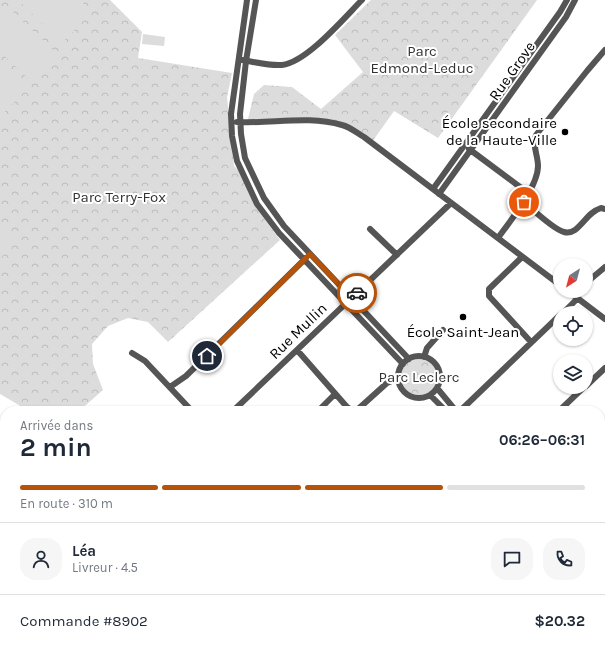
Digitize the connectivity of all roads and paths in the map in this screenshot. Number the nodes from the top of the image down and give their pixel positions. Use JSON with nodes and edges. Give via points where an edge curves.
{"nodes":[{"id":1,"x":247,"y":0,"type":"edge"},
{"id":2,"x":256,"y":0,"type":"edge"},
{"id":3,"x":362,"y":0,"type":"edge"},
{"id":4,"x":567,"y":0,"type":"edge"},
{"id":5,"x":575,"y":0,"type":"edge"},
{"id":6,"x":605,"y":50,"type":"edge"},
{"id":7,"x":238,"y":59,"type":"junction"},
{"id":8,"x":246,"y":61,"type":"junction"},
{"id":9,"x":232,"y":122,"type":"junction"},
{"id":10,"x":240,"y":122,"type":"junction"},
{"id":11,"x":465,"y":146,"type":"junction"},
{"id":12,"x":472,"y":151,"type":"junction"},
{"id":13,"x":433,"y":189,"type":"junction"},
{"id":14,"x":528,"y":193,"type":"junction"},
{"id":15,"x":439,"y":194,"type":"junction"},
{"id":16,"x":524,"y":202,"type":"junction"},
{"id":17,"x":451,"y":203,"type":"junction"},
{"id":18,"x":605,"y":210,"type":"edge"},
{"id":19,"x":284,"y":226,"type":"junction"},
{"id":20,"x":370,"y":229,"type":"dead end"},
{"id":21,"x":279,"y":233,"type":"junction"},
{"id":22,"x":498,"y":238,"type":"junction"},
{"id":23,"x":310,"y":254,"type":"junction"},
{"id":24,"x":396,"y":255,"type":"junction"},
{"id":25,"x":522,"y":257,"type":"junction"},
{"id":26,"x":304,"y":260,"type":"junction"},
{"id":27,"x":605,"y":267,"type":"edge"},
{"id":28,"x":593,"y":277,"type":"edge"},
{"id":29,"x":553,"y":280,"type":"edge"},
{"id":30,"x":352,"y":298,"type":"junction"},
{"id":31,"x":578,"y":298,"type":"joint"},
{"id":32,"x":346,"y":304,"type":"junction"},
{"id":33,"x":570,"y":306,"type":"edge"},
{"id":34,"x":605,"y":319,"type":"edge"},
{"id":35,"x":553,"y":322,"type":"edge"},
{"id":36,"x":443,"y":330,"type":"dead end"},
{"id":37,"x":531,"y":342,"type":"junction"},
{"id":38,"x":297,"y":350,"type":"junction"},
{"id":39,"x":132,"y":353,"type":"dead end"},
{"id":40,"x":424,"y":357,"type":"junction"},
{"id":41,"x":409,"y":359,"type":"junction"},
{"id":42,"x":403,"y":364,"type":"junction"},
{"id":43,"x":605,"y":368,"type":"edge"},
{"id":44,"x":399,"y":378,"type":"junction"},
{"id":45,"x":593,"y":379,"type":"edge"},
{"id":46,"x":170,"y":387,"type":"junction"},
{"id":47,"x":437,"y":388,"type":"junction"},
{"id":48,"x":335,"y":394,"type":"junction"},
{"id":49,"x":577,"y":394,"type":"edge"},
{"id":50,"x":430,"y":395,"type":"junction"},
{"id":51,"x":187,"y":406,"type":"edge"},
{"id":52,"x":238,"y":406,"type":"edge"},
{"id":53,"x":323,"y":406,"type":"edge"},
{"id":54,"x":346,"y":406,"type":"edge"},
{"id":55,"x":361,"y":406,"type":"edge"},
{"id":56,"x":441,"y":406,"type":"edge"},
{"id":57,"x":452,"y":406,"type":"edge"},
{"id":58,"x":465,"y":406,"type":"edge"},
{"id":59,"x":564,"y":406,"type":"edge"}],
"edges":[{"from":1,"to":7,"type":"street"},
{"from":2,"to":8,"type":"street"},
{"from":3,"to":8,"type":"street","via":[[310,52],[296,61],[283,65]]},
{"from":4,"to":11,"type":"street","name":"Rue Grove"},
{"from":5,"to":12,"type":"street","name":"Rue Grove","via":[[566,17]]},
{"from":6,"to":14,"type":"street","via":[[536,135],[534,142],[538,166]]},
{"from":7,"to":8,"type":"street"},
{"from":7,"to":9,"type":"street"},
{"from":8,"to":10,"type":"street"},
{"from":9,"to":10,"type":"street"},
{"from":9,"to":21,"type":"street","via":[[237,161],[258,204]]},
{"from":10,"to":13,"type":"street","via":[[299,120],[344,125],[364,136]]},
{"from":10,"to":19,"type":"street","via":[[246,158],[264,198]]},
{"from":11,"to":12,"type":"street"},
{"from":11,"to":13,"type":"street","name":"Rue Grove"},
{"from":12,"to":14,"type":"street"},
{"from":12,"to":15,"type":"street","name":"Rue Grove"},
{"from":13,"to":15,"type":"street"},
{"from":14,"to":16,"type":"street"},
{"from":15,"to":17,"type":"street"},
{"from":16,"to":18,"type":"street","via":[[558,230],[568,233],[574,231],[594,210]]},
{"from":16,"to":22,"type":"street"},
{"from":17,"to":22,"type":"street"},
{"from":17,"to":24,"type":"street","name":"Rue Mullin"},
{"from":19,"to":21,"type":"street"},
{"from":19,"to":23,"type":"street"},
{"from":20,"to":24,"type":"street"},
{"from":21,"to":26,"type":"street"},
{"from":22,"to":25,"type":"street"},
{"from":23,"to":26,"type":"street"},
{"from":23,"to":30,"type":"street"},
{"from":24,"to":30,"type":"street","name":"Rue Mullin"},
{"from":25,"to":29,"type":"street"},
{"from":25,"to":37,"type":"street","via":[[489,289],[489,296]]},
{"from":26,"to":32,"type":"street"},
{"from":26,"to":46,"type":"street","via":[[186,376]]},
{"from":27,"to":28,"type":"street"},
{"from":30,"to":32,"type":"street","name":"Rue Mullin"},
{"from":30,"to":41,"type":"street"},
{"from":31,"to":33,"type":"street"},
{"from":31,"to":34,"type":"street"},
{"from":32,"to":38,"type":"street","name":"Rue Mullin"},
{"from":32,"to":42,"type":"street"},
{"from":35,"to":37,"type":"street"},
{"from":36,"to":40,"type":"street","via":[[427,348]]},
{"from":37,"to":58,"type":"street"},
{"from":38,"to":48,"type":"street"},
{"from":38,"to":52,"type":"street","name":"Rue Mullin"},
{"from":39,"to":46,"type":"street","via":[[145,361]]},
{"from":40,"to":41,"type":"street"},
{"from":40,"to":47,"type":"street","via":[[438,368],[440,378]]},
{"from":41,"to":42,"type":"street"},
{"from":42,"to":44,"type":"street"},
{"from":43,"to":45,"type":"street"},
{"from":44,"to":50,"type":"street","via":[[400,385],[408,394],[417,398]]},
{"from":44,"to":55,"type":"street","via":[[387,383]]},
{"from":46,"to":51,"type":"street"},
{"from":47,"to":50,"type":"street"},
{"from":47,"to":57,"type":"street"},
{"from":48,"to":53,"type":"street"},
{"from":48,"to":54,"type":"street"},
{"from":49,"to":59,"type":"street"},
{"from":50,"to":56,"type":"street"}]}
